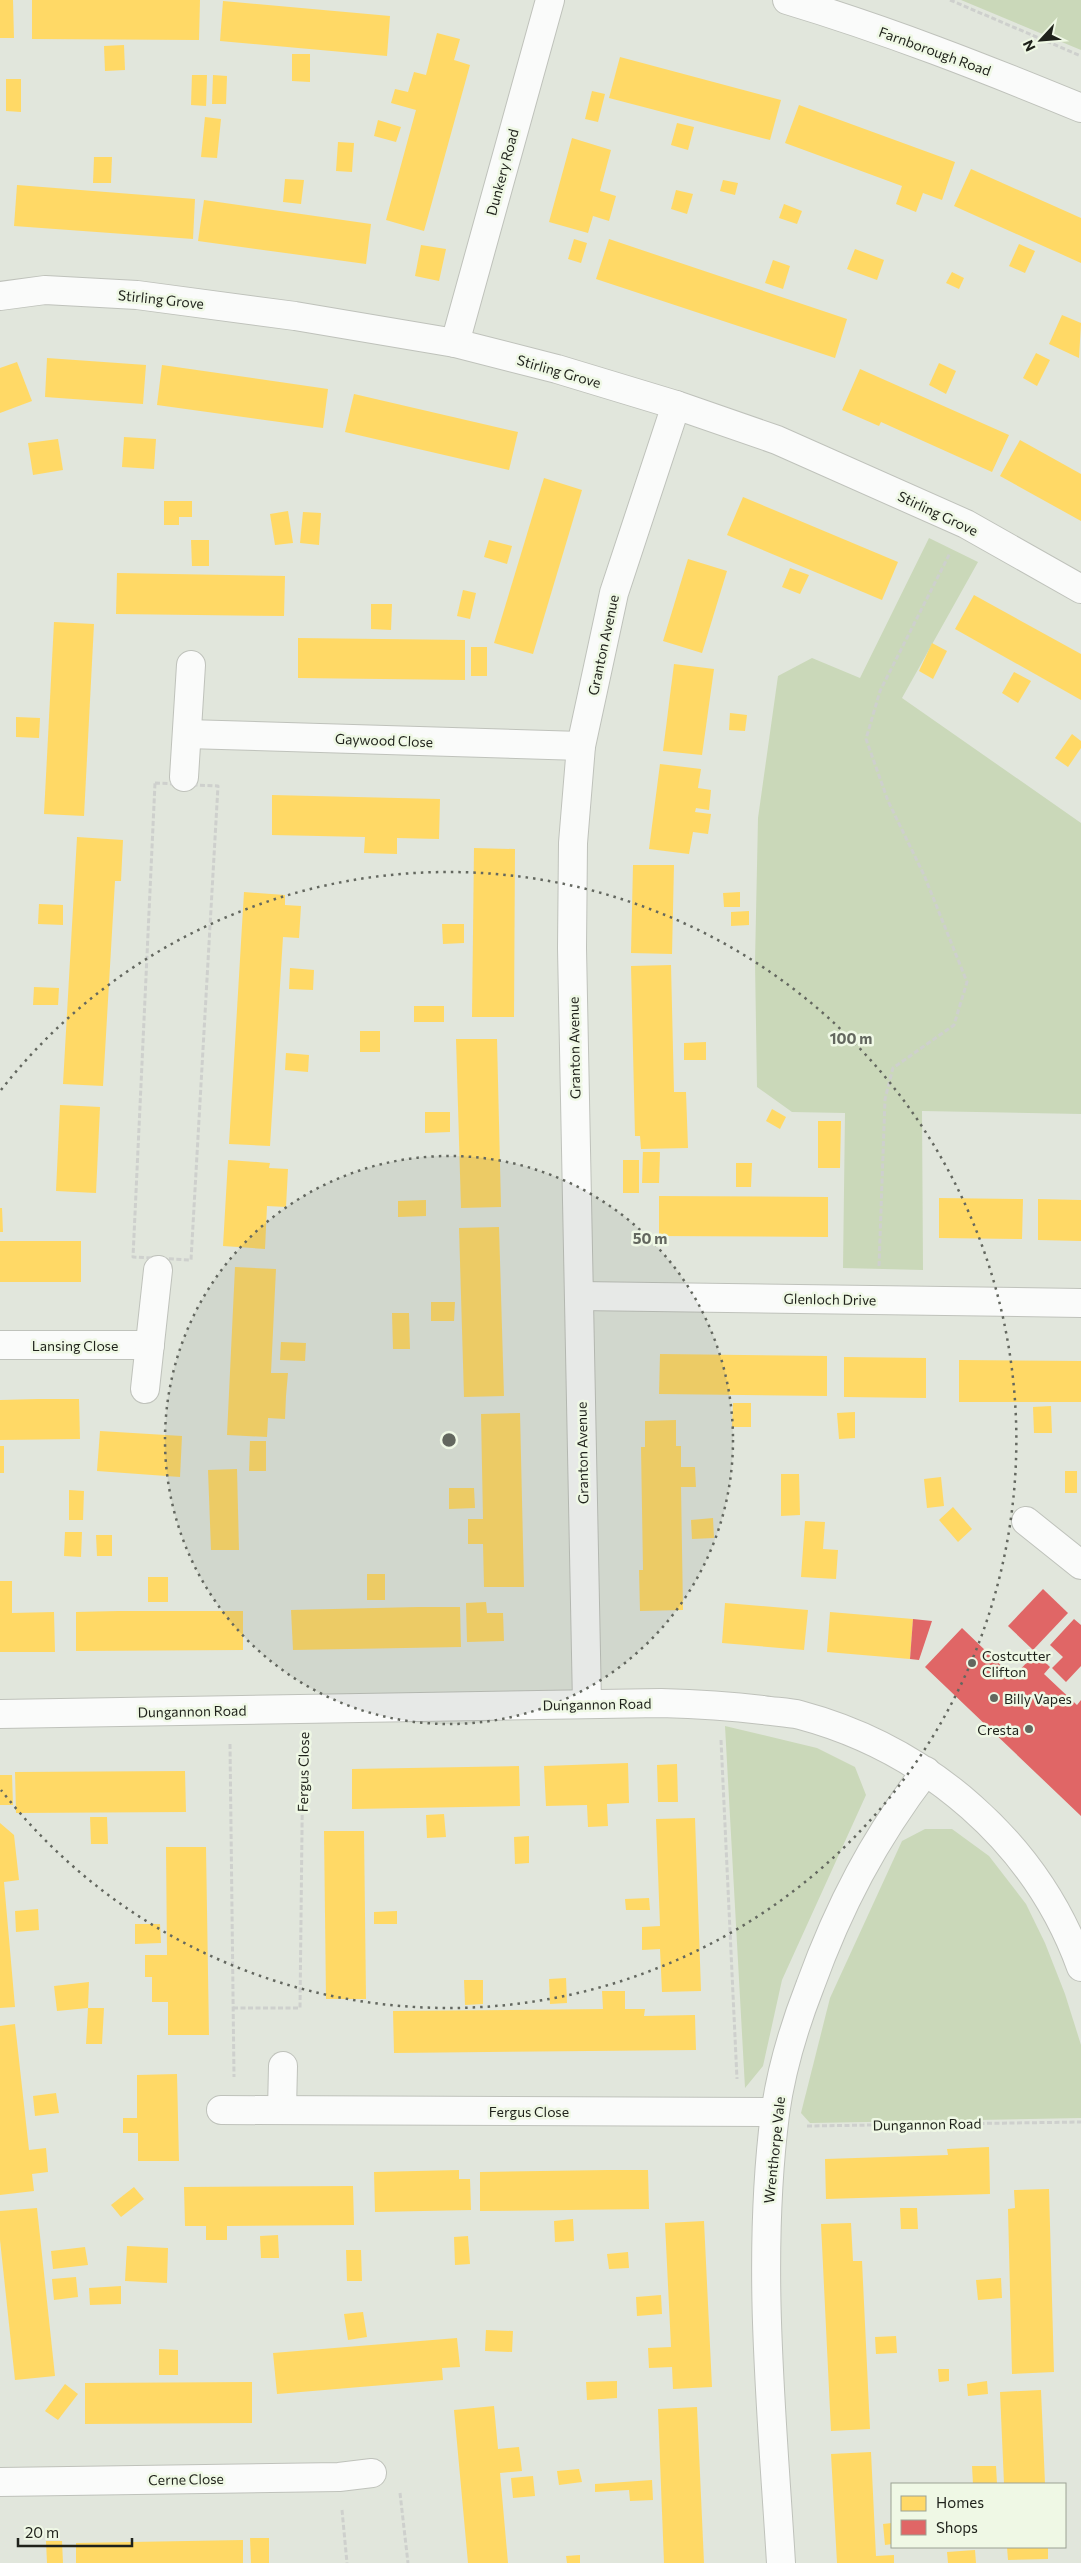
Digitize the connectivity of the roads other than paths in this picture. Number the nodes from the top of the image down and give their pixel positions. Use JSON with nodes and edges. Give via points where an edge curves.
{"nodes":[{"id":1,"x":550,"y":0,"type":"edge"},
{"id":2,"x":787,"y":0,"type":"edge"},
{"id":3,"x":1081,"y":108,"type":"edge"},
{"id":4,"x":0,"y":296,"type":"edge"},
{"id":5,"x":455,"y":343,"type":"junction"},
{"id":6,"x":676,"y":405,"type":"junction"},
{"id":7,"x":1081,"y":589,"type":"edge"},
{"id":8,"x":191,"y":665,"type":"dead end"},
{"id":9,"x":187,"y":734,"type":"junction"},
{"id":10,"x":581,"y":746,"type":"junction"},
{"id":11,"x":184,"y":777,"type":"dead end"},
{"id":12,"x":158,"y":1270,"type":"dead end"},
{"id":13,"x":579,"y":1296,"type":"junction"},
{"id":14,"x":1081,"y":1302,"type":"edge"},
{"id":15,"x":0,"y":1345,"type":"edge"},
{"id":16,"x":150,"y":1345,"type":"junction"},
{"id":17,"x":145,"y":1390,"type":"dead end"},
{"id":18,"x":1026,"y":1521,"type":"dead end"},
{"id":19,"x":1081,"y":1565,"type":"edge"},
{"id":20,"x":587,"y":1704,"type":"junction"},
{"id":21,"x":0,"y":1714,"type":"edge"},
{"id":22,"x":926,"y":1771,"type":"junction"},
{"id":23,"x":1081,"y":1967,"type":"edge"},
{"id":24,"x":283,"y":2066,"type":"dead end"},
{"id":25,"x":227,"y":2110,"type":"road end"},
{"id":26,"x":282,"y":2110,"type":"junction"},
{"id":27,"x":774,"y":2120,"type":"junction"},
{"id":28,"x":372,"y":2473,"type":"road end"},
{"id":29,"x":0,"y":2482,"type":"edge"},
{"id":30,"x":781,"y":2563,"type":"edge"}],
"edges":[{"from":1,"to":5,"type":"street","name":"Dunkery Road"},
{"from":2,"to":3,"type":"street","name":"Farnborough Road","via":[[844,17],[987,69]]},
{"from":4,"to":5,"type":"street","name":"Stirling Grove","via":[[45,290],[137,295],[294,316]]},
{"from":5,"to":6,"type":"street","name":"Stirling Grove"},
{"from":6,"to":7,"type":"street","name":"Stirling Grove","via":[[777,440],[966,524]]},
{"from":6,"to":10,"type":"street","name":"Granton Avenue","via":[[614,592]]},
{"from":8,"to":9,"type":"street"},
{"from":9,"to":10,"type":"street","name":"Gaywood Close"},
{"from":9,"to":11,"type":"street"},
{"from":10,"to":13,"type":"street","name":"Granton Avenue","via":[[573,843],[572,938]]},
{"from":12,"to":16,"type":"street"},
{"from":13,"to":14,"type":"street","name":"Glenloch Drive"},
{"from":13,"to":20,"type":"street","name":"Granton Avenue"},
{"from":15,"to":16,"type":"street","name":"Lansing Close"},
{"from":16,"to":17,"type":"street"},
{"from":18,"to":19,"type":"street"},
{"from":20,"to":21,"type":"street","name":"Dungannon Road"},
{"from":20,"to":22,"type":"street","name":"Dungannon Road","via":[[719,1705],[799,1714],[872,1740]]},
{"from":22,"to":23,"type":"street","name":"Dungannon Road","via":[[976,1810],[1011,1846],[1040,1884],[1071,1940]]},
{"from":22,"to":27,"type":"street","name":"Wrenthorpe Vale","via":[[860,1868],[827,1940],[793,2031]]},
{"from":24,"to":26,"type":"street"},
{"from":25,"to":26,"type":"street","name":"Fergus Close"},
{"from":26,"to":27,"type":"street","name":"Fergus Close","via":[[739,2112]]},
{"from":27,"to":30,"type":"street","name":"Wrenthorpe Vale","via":[[766,2218],[768,2342]]},
{"from":28,"to":29,"type":"street","name":"Cerne Close","via":[[339,2477]]}]}
